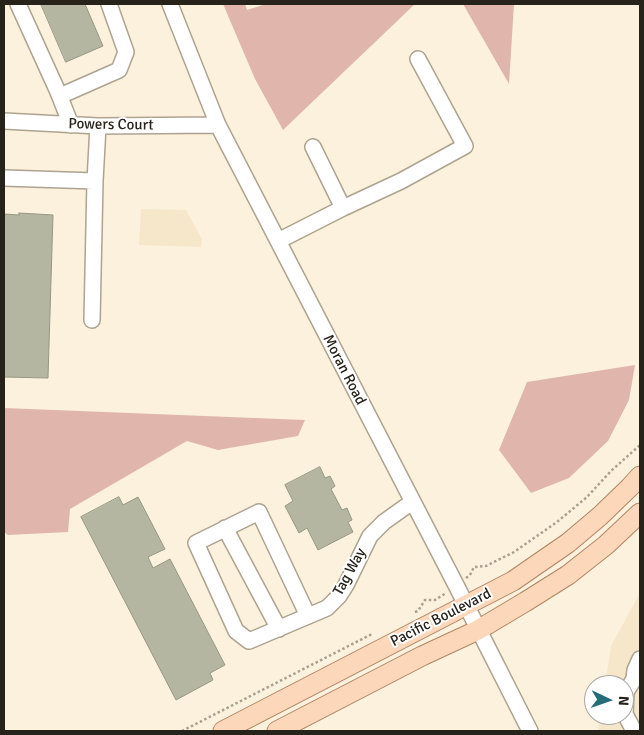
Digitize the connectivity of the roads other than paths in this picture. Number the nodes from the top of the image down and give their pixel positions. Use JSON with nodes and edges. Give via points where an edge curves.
{"nodes":[{"id":1,"x":18,"y":4,"type":"edge"},
{"id":2,"x":109,"y":4,"type":"edge"},
{"id":3,"x":170,"y":4,"type":"edge"},
{"id":4,"x":418,"y":59,"type":"dead end"},
{"id":5,"x":60,"y":96,"type":"junction"},
{"id":6,"x":4,"y":121,"type":"edge"},
{"id":7,"x":71,"y":125,"type":"junction"},
{"id":8,"x":218,"y":125,"type":"junction"},
{"id":9,"x":98,"y":126,"type":"junction"},
{"id":10,"x":313,"y":146,"type":"dead end"},
{"id":11,"x":4,"y":178,"type":"edge"},
{"id":12,"x":95,"y":181,"type":"junction"},
{"id":13,"x":343,"y":208,"type":"junction"},
{"id":14,"x":278,"y":241,"type":"junction"},
{"id":15,"x":92,"y":320,"type":"dead end"},
{"id":16,"x":640,"y":476,"type":"edge"},
{"id":17,"x":412,"y":502,"type":"junction"},
{"id":18,"x":640,"y":513,"type":"edge"},
{"id":19,"x":225,"y":528,"type":"junction"},
{"id":20,"x":466,"y":605,"type":"junction"},
{"id":21,"x":308,"y":616,"type":"junction"},
{"id":22,"x":279,"y":629,"type":"junction"},
{"id":23,"x":478,"y":630,"type":"junction"},
{"id":24,"x":640,"y":659,"type":"edge"},
{"id":25,"x":637,"y":684,"type":"edge"},
{"id":26,"x":640,"y":714,"type":"edge"},
{"id":27,"x":223,"y":731,"type":"edge"},
{"id":28,"x":277,"y":731,"type":"edge"},
{"id":29,"x":530,"y":731,"type":"edge"},
{"id":30,"x":634,"y":731,"type":"edge"}],
"edges":[{"from":1,"to":5,"type":"street"},
{"from":2,"to":5,"type":"street","via":[[126,52],[119,70]]},
{"from":3,"to":8,"type":"street","name":"Moran Road"},
{"from":4,"to":13,"type":"street","via":[[465,146]]},
{"from":5,"to":7,"type":"street"},
{"from":6,"to":7,"type":"street","name":"Powers Court"},
{"from":7,"to":9,"type":"street","name":"Powers Court"},
{"from":8,"to":9,"type":"street","name":"Powers Court"},
{"from":8,"to":14,"type":"street","name":"Moran Road"},
{"from":9,"to":12,"type":"street"},
{"from":10,"to":13,"type":"street"},
{"from":11,"to":12,"type":"street"},
{"from":12,"to":15,"type":"street"},
{"from":13,"to":14,"type":"street"},
{"from":14,"to":17,"type":"street","name":"Moran Road"},
{"from":16,"to":20,"type":"main road","name":"Pacific Boulevard","via":[[568,543],[513,580]]},
{"from":17,"to":20,"type":"street","name":"Moran Road"},
{"from":17,"to":21,"type":"street","name":"Tag Way","via":[[370,536],[339,596],[327,608]]},
{"from":18,"to":23,"type":"main road","name":"Pacific Boulevard","via":[[568,576]]},
{"from":19,"to":21,"type":"street","via":[[260,512]]},
{"from":19,"to":22,"type":"street"},
{"from":19,"to":22,"type":"street","name":"Tag Way","via":[[196,543],[236,631],[249,642]]},
{"from":20,"to":23,"type":"street","name":"Moran Road"},
{"from":20,"to":27,"type":"main road","name":"Pacific Boulevard"},
{"from":21,"to":22,"type":"street","name":"Tag Way"},
{"from":23,"to":28,"type":"main road","name":"Pacific Boulevard"},
{"from":23,"to":29,"type":"street","name":"Moran Road"},
{"from":24,"to":25,"type":"street","via":[[635,670]]},
{"from":25,"to":30,"type":"street","via":[[626,692],[625,701],[625,714]]},
{"from":26,"to":30,"type":"street"}]}
